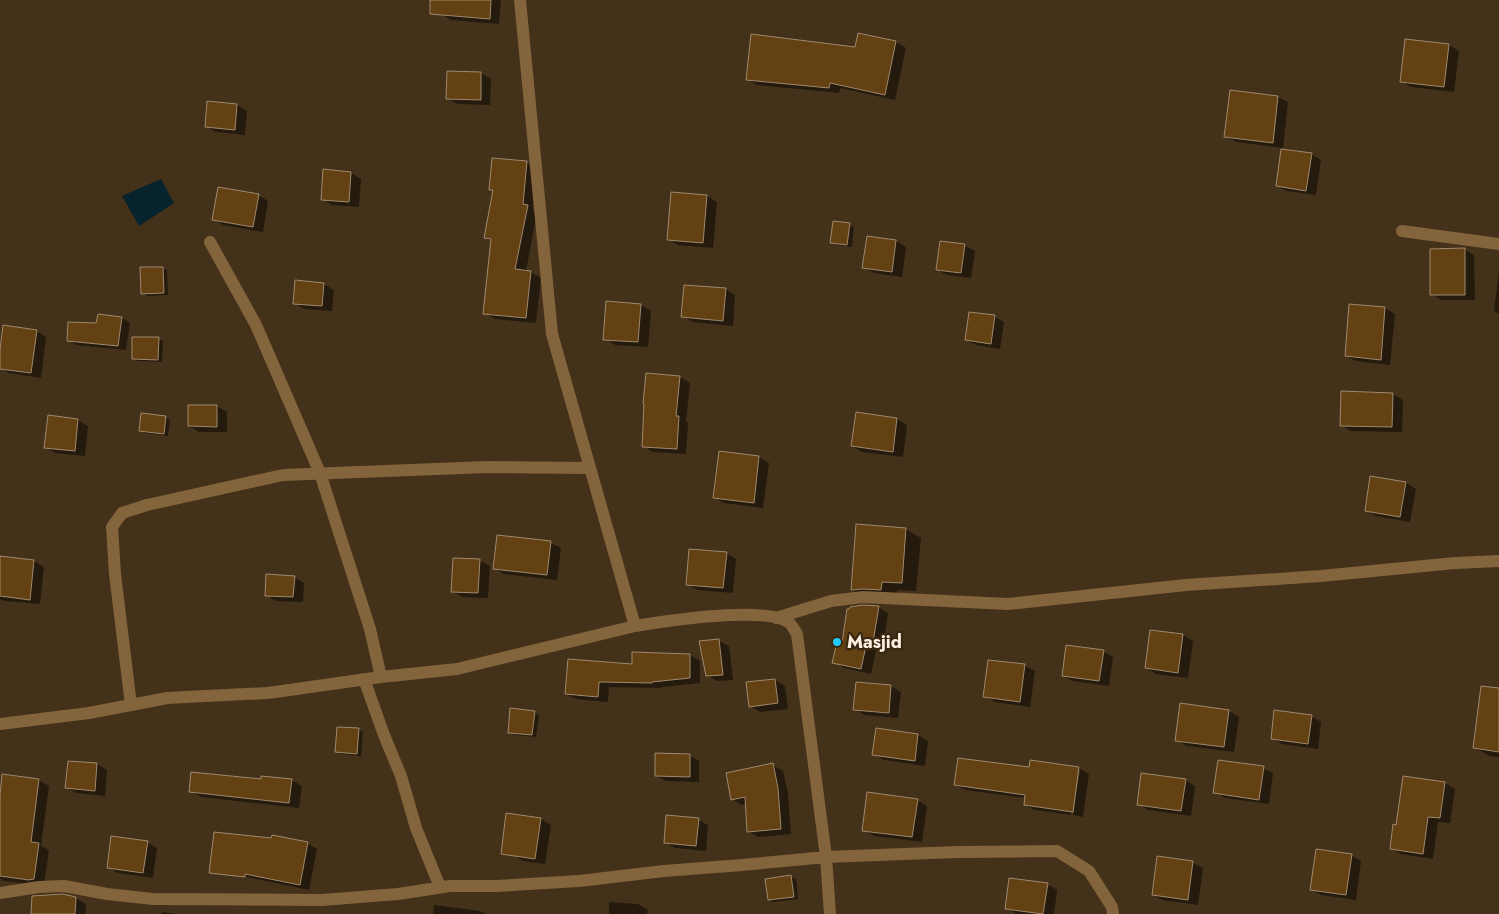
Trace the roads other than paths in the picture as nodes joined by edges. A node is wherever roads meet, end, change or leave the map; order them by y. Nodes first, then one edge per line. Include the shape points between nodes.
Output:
1 (520, 0) edge
2 (1402, 231) dead end
3 (210, 242) dead end
4 (1499, 244) edge
5 (590, 468) junction
6 (320, 473) junction
7 (1499, 561) edge
8 (776, 618) junction
9 (635, 626) junction
10 (381, 677) junction
11 (364, 679) junction
12 (131, 705) junction
13 (0, 724) edge
14 (826, 857) junction
15 (440, 887) junction
16 (0, 893) edge
17 (830, 914) edge
18 (1113, 914) edge

1 - 5 street via 552,334
2 - 4 street
3 - 6 street via 256,325
5 - 6 street via 487,467
5 - 9 street
6 - 10 street via 370,629
6 - 12 street via 283,475 122,513 112,527
7 - 8 street via 1186,585 1008,604 863,597 831,601
8 - 9 street via 753,614
8 - 14 street via 789,622 797,634
9 - 10 street via 457,669
10 - 11 street
11 - 12 street via 268,692 167,698
11 - 15 street
12 - 13 street
14 - 15 street via 580,881
14 - 17 street
14 - 18 street via 1057,851 1089,871 1112,907
15 - 16 street via 322,900 153,899 64,886 39,886

